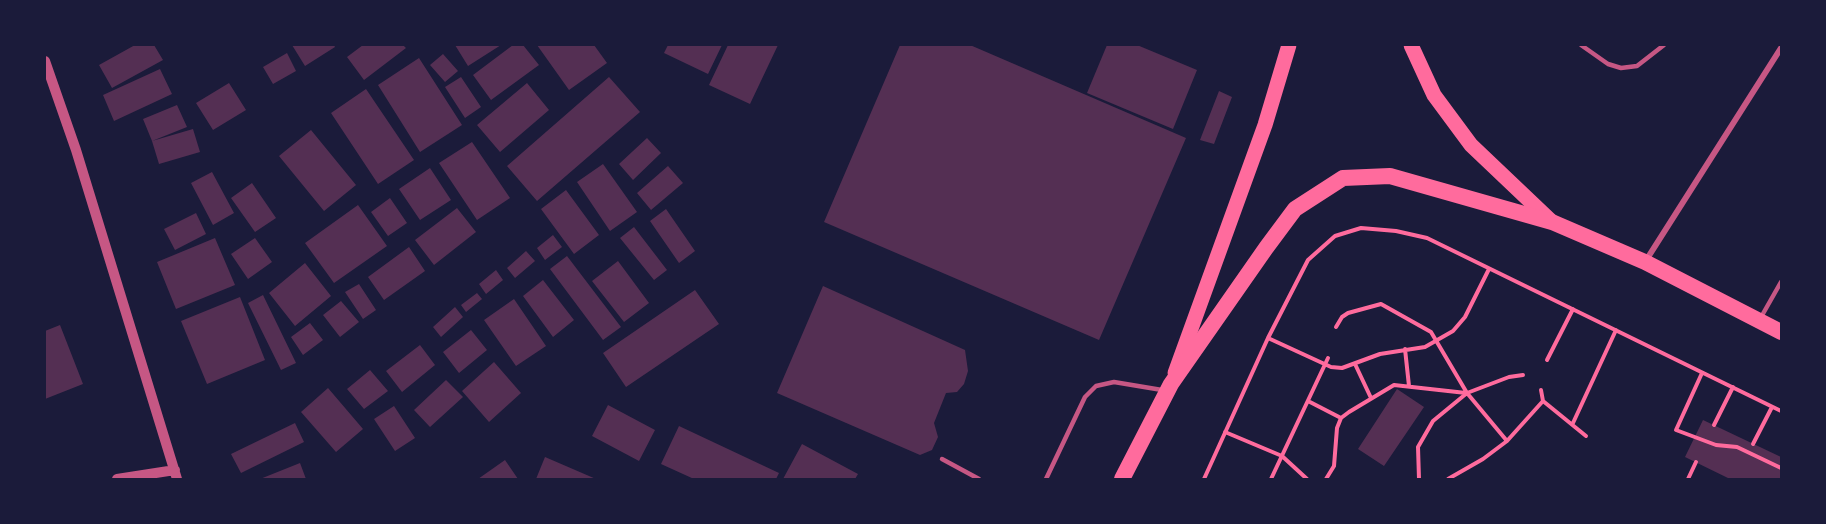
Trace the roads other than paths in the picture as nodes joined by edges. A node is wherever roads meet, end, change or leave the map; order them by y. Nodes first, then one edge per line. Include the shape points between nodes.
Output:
1 (1289, 45) edge
2 (1411, 45) edge
3 (1581, 45) edge
4 (1664, 45) edge
5 (1781, 48) edge
6 (45, 61) edge
7 (1552, 222) junction
8 (1645, 262) junction
9 (1781, 282) edge
10 (1759, 321) junction
11 (1781, 332) edge
12 (1169, 387) junction
13 (942, 459) dead end
14 (176, 474) edge
15 (117, 479) edge
16 (979, 479) edge
17 (1046, 479) edge
18 (1122, 479) edge

1 - 12 main road via 1265,125
2 - 7 main road via 1434,95 1471,145
3 - 4 lane via 1608,64 1621,68 1637,66
5 - 8 street
6 - 14 street
7 - 8 highway
7 - 12 highway via 1390,176 1343,178 1296,209
8 - 10 highway
9 - 10 lane
10 - 11 highway
12 - 17 lane via 1114,382 1096,386 1085,397
12 - 18 highway
13 - 16 lane
14 - 15 street

